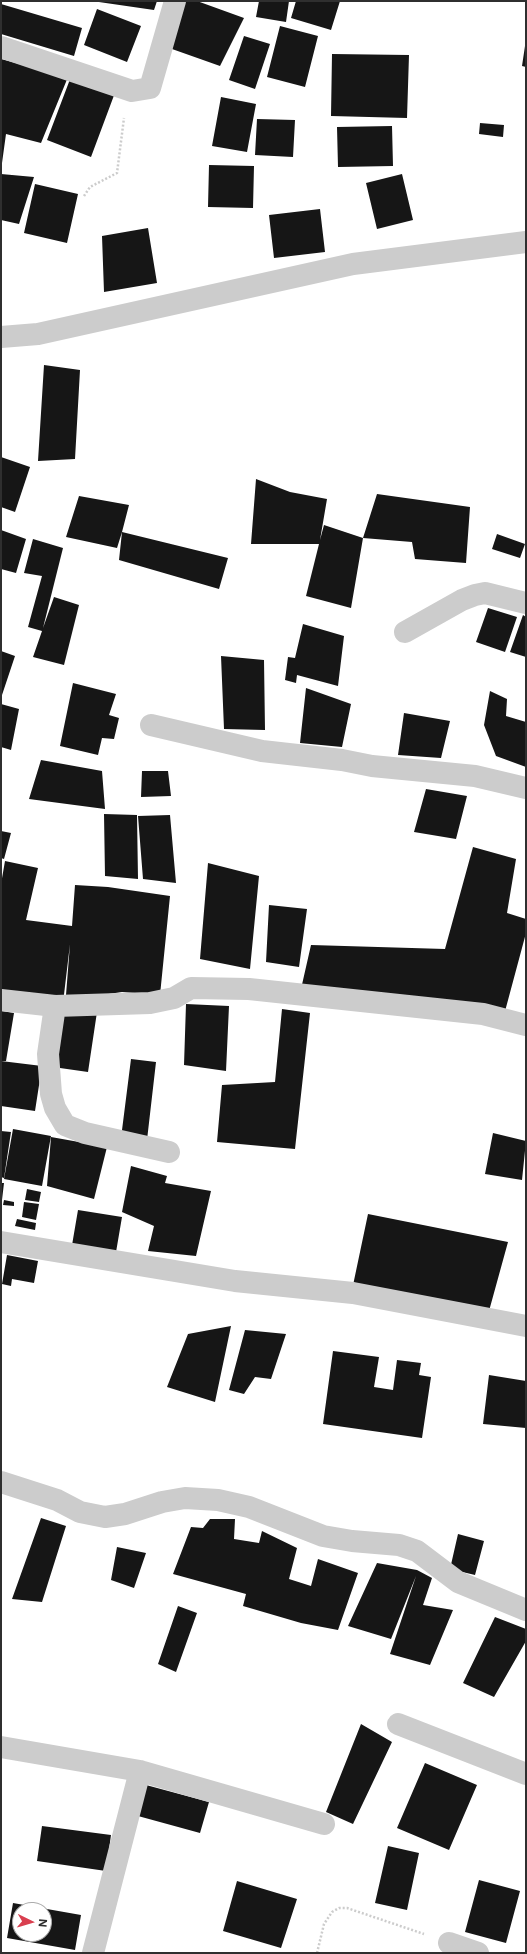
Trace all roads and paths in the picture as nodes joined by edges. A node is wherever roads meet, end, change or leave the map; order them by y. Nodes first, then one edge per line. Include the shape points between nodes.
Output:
1 (175, 1) edge
2 (1, 46) edge
3 (129, 89) junction
4 (84, 196) dead end
5 (526, 242) edge
6 (1, 338) edge
7 (526, 603) edge
8 (405, 632) dead end
9 (151, 725) dead end
10 (526, 788) edge
11 (1, 1000) edge
12 (55, 1006) junction
13 (526, 1025) edge
14 (169, 1152) dead end
15 (1, 1242) edge
16 (526, 1326) edge
17 (1, 1482) edge
18 (526, 1610) edge
19 (398, 1724) dead end
20 (1, 1747) edge
21 (140, 1771) junction
22 (526, 1774) edge
23 (324, 1824) dead end
24 (449, 1942) joint
25 (93, 1953) edge
26 (317, 1953) edge
27 (478, 1953) edge

1 - 3 street via 150,88 132,91
2 - 3 street
3 - 4 path via 117,173 90,187
5 - 6 street via 353,264 38,334
7 - 8 street via 485,593 474,595
9 - 10 street via 262,751 372,766 475,776
11 - 12 street
12 - 13 street via 150,1003 174,998 191,988 226,987 483,1014
12 - 14 street via 48,1054 51,1094 55,1108 65,1125 86,1133
15 - 16 street via 235,1281 353,1293
17 - 18 street via 57,1500 80,1512 105,1517 185,1498 218,1500 249,1507 323,1536 399,1545 417,1551 458,1582
19 - 22 street
20 - 21 street
21 - 23 street
21 - 25 street
24 - 26 path via 347,1908 339,1908 332,1912 324,1924
24 - 27 street

